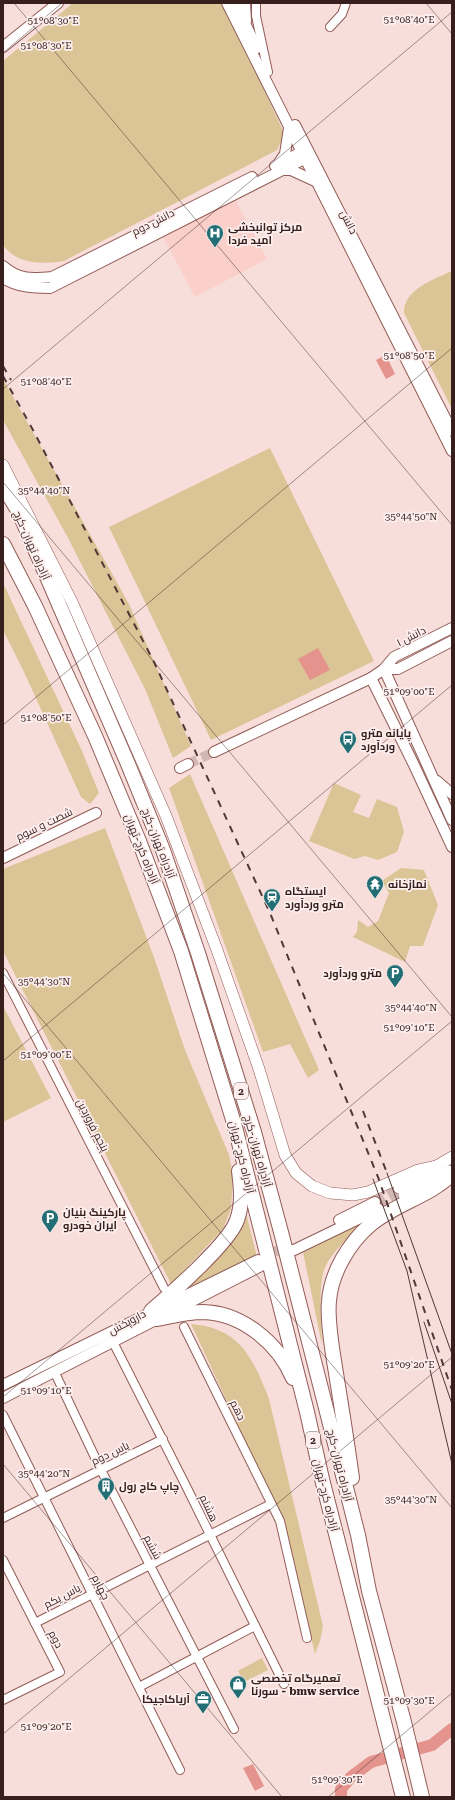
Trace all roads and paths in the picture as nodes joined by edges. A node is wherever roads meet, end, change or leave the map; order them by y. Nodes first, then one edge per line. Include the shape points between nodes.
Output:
1 (58, 3) edge
2 (227, 3) edge
3 (235, 3) edge
4 (245, 3) edge
5 (256, 3) edge
6 (346, 3) edge
7 (247, 27) junction
8 (330, 27) dead end
9 (3, 47) edge
10 (268, 72) junction
11 (289, 128) junction
12 (305, 154) junction
13 (279, 168) junction
14 (315, 181) junction
15 (3, 266) edge
16 (3, 278) edge
17 (452, 431) edge
18 (452, 451) edge
19 (3, 465) edge
20 (3, 486) edge
21 (3, 544) edge
22 (452, 628) edge
23 (452, 641) edge
24 (384, 670) junction
25 (371, 678) junction
26 (214, 752) tunnel mouth
27 (432, 777) junction
28 (452, 794) edge
29 (96, 813) dead end
30 (452, 820) edge
31 (450, 837) edge
32 (3, 858) edge
33 (3, 972) edge
34 (234, 1123) junction
35 (452, 1157) edge
36 (436, 1166) junction
37 (452, 1170) edge
38 (452, 1174) edge
39 (377, 1205) tunnel mouth
40 (293, 1247) tunnel mouth
41 (260, 1263) tunnel mouth
42 (164, 1288) dead end
43 (154, 1315) junction
44 (184, 1327) dead end
45 (113, 1342) junction
46 (55, 1373) junction
47 (3, 1385) edge
48 (3, 1398) edge
49 (307, 1412) junction
50 (3, 1414) edge
51 (163, 1439) junction
52 (101, 1470) junction
53 (44, 1498) junction
54 (271, 1504) junction
55 (3, 1518) edge
56 (209, 1534) junction
57 (358, 1535) junction
58 (3, 1560) edge
59 (149, 1564) junction
60 (92, 1593) junction
61 (35, 1623) junction
62 (255, 1626) junction
63 (307, 1638) dead end
64 (197, 1657) junction
65 (284, 1684) dead end
66 (139, 1687) junction
67 (3, 1700) edge
68 (234, 1729) dead end
69 (180, 1770) dead end
70 (401, 1797) edge
71 (422, 1797) edge

1 - 9 street
2 - 11 street, دانش
3 - 7 street, دانش
4 - 7 street
5 - 10 street via 256,16
6 - 8 street via 342,14
7 - 10 street, دانش
10 - 12 street, دانش
11 - 12 street, دانش
11 - 13 street via 285,154
12 - 13 street, دانش دوم
12 - 14 street, دانش
12 - 17 street, دانش via 386,299
13 - 14 street via 291,170
13 - 15 street, دانش دوم via 52,277 32,279 10,272
13 - 16 street, دانش دوم via 50,288 12,284
14 - 18 street, دانش
19 - 36 main road via 72,602 166,816 259,1069 285,1155 296,1173 312,1186 330,1193 353,1195 368,1192 418,1170
20 - 57 highway, آزادراه تهران-کرج / 2 via 19,512 128,764 198,952 254,1132
21 - 34 highway, آزادراه کرج-تهران / 2 via 35,606 95,736 139,841 181,951
22 - 24 street, دانش ۱ via 394,658
23 - 24 street, دانش ۱ via 398,669
24 - 25 street, دانش ۱
24 - 27 street
25 - 26 street, دانش ۱
25 - 31 street
27 - 28 street
27 - 30 street
29 - 32 street, شصت و سوم
33 - 42 street, پنجم فروردین
34 - 43 highway via 241,1185 237,1221 224,1241
34 - 49 highway, آزادراه کرج-تهران / 2
35 - 36 main road
36 - 37 main road via 401,1192
38 - 57 highway via 380,1216 368,1226 353,1242 335,1275 329,1301 331,1342 351,1468
39 - 40 street
41 - 43 street, داروپخش
43 - 45 street, داروپخش
43 - 47 street, داروپخش
43 - 49 highway via 204,1312 220,1315 250,1327 268,1340 281,1356
44 - 54 street, دهم
45 - 46 street, داروپخش
45 - 51 street, هشتم
46 - 48 street, داروپخش
46 - 52 street, ششم
49 - 70 highway, آزادراه کرج-تهران / 2
50 - 53 street, چهارم
51 - 52 street, یاس دوم
51 - 56 street, هشتم
52 - 53 street, یاس دوم
52 - 59 street, ششم
53 - 55 street, یاس دوم
53 - 60 street, چهارم
54 - 56 street, یاس یکم
54 - 63 street, دهم via 280,1521
56 - 59 street, یاس یکم
56 - 62 street, هشتم
57 - 71 highway, آزادراه تهران-کرج / 2 via 369,1591
58 - 61 street, دوم
59 - 60 street, یاس یکم
59 - 64 street, ششم
60 - 61 street, یاس یکم
60 - 66 street, چهارم
61 - 67 street, دوم via 60,1672
62 - 64 street
62 - 65 street, هشتم
64 - 66 street
64 - 68 street, ششم
66 - 69 street, چهارم

